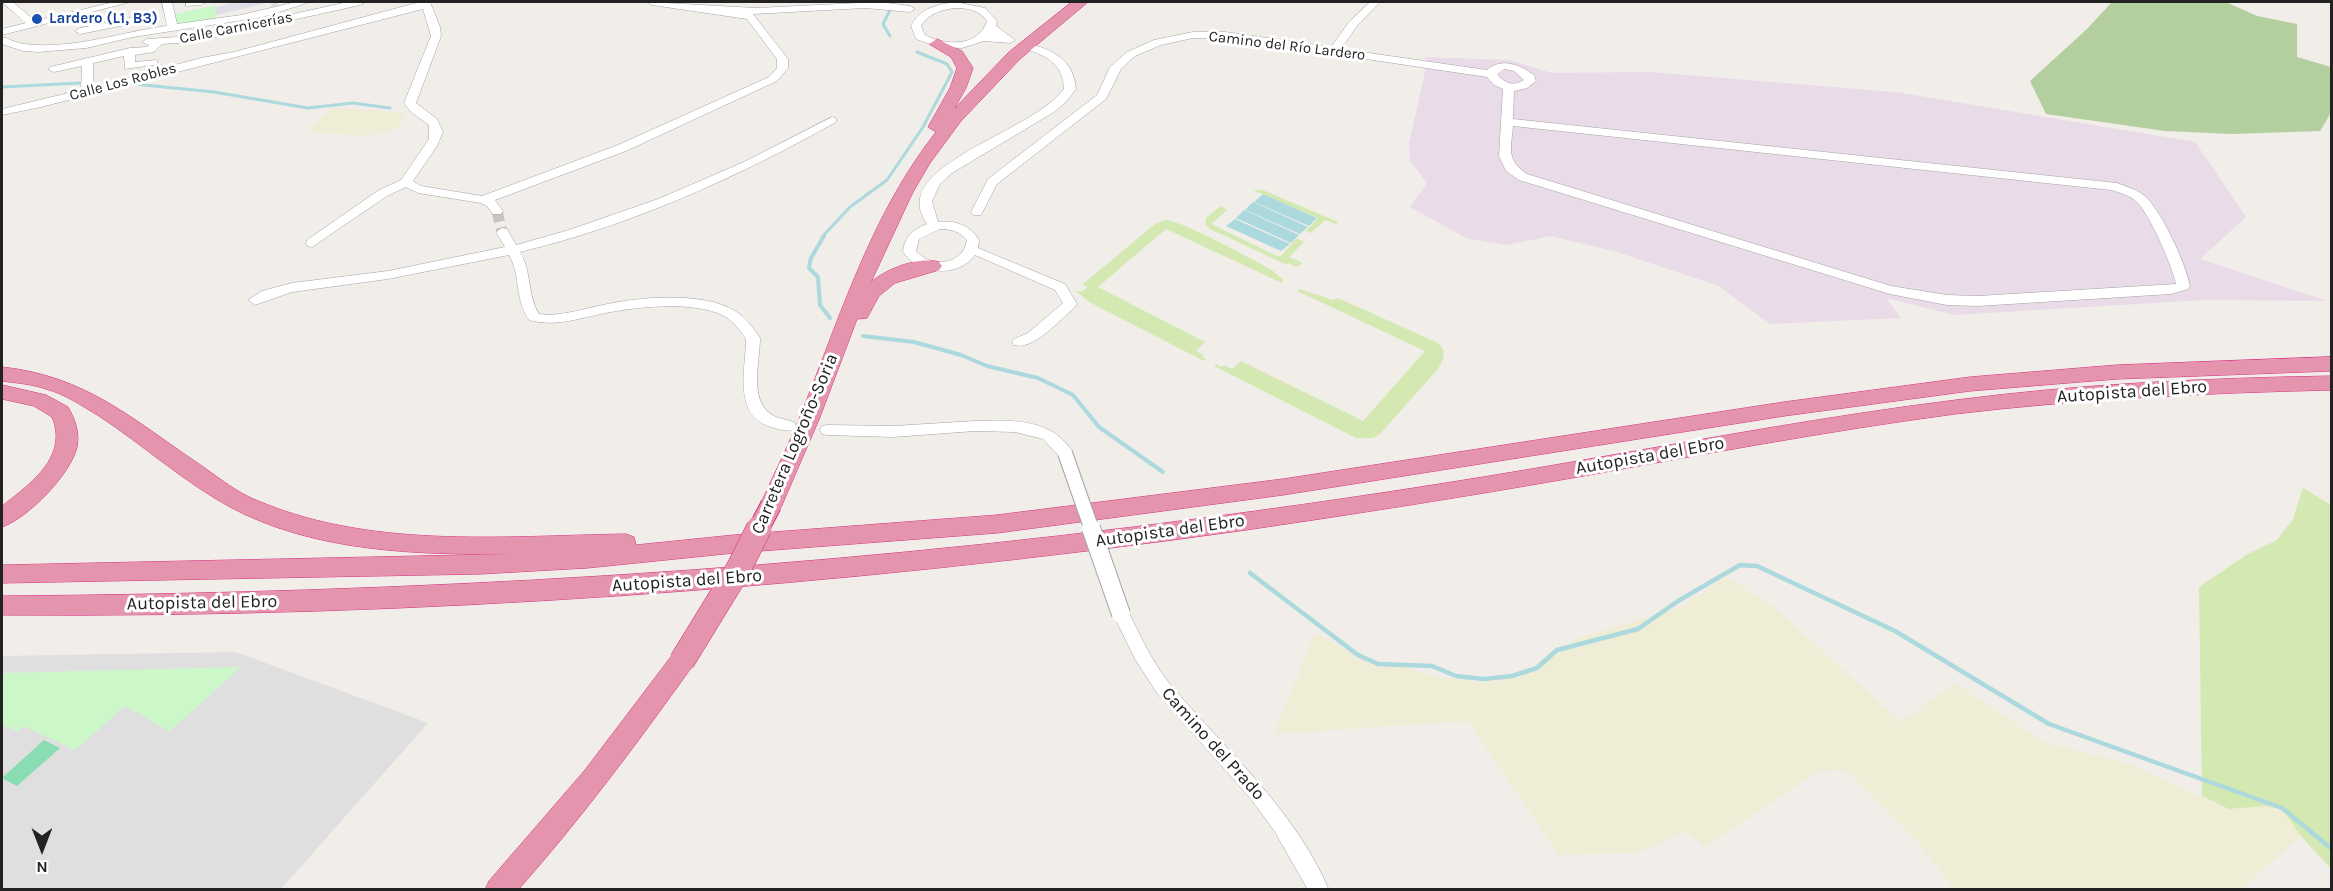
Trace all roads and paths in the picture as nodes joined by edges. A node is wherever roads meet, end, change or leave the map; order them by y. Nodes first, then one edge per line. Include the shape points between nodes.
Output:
1 (7, 2) edge
2 (124, 2) edge
3 (167, 2) edge
4 (201, 2) edge
5 (305, 2) edge
6 (360, 2) edge
7 (652, 2) edge
8 (1081, 2) edge
9 (1375, 2) edge
10 (425, 3) edge
11 (190, 4) dead end
12 (336, 4) edge
13 (74, 9) junction
14 (910, 9) junction
15 (934, 9) junction
16 (716, 10) junction
17 (921, 17) junction
18 (131, 21) junction
19 (33, 24) junction
20 (172, 26) junction
21 (992, 28) junction
22 (80, 31) junction
23 (2, 32) edge
24 (131, 34) junction
25 (205, 36) junction
26 (982, 38) junction
27 (78, 44) junction
28 (937, 44) junction
29 (4, 45) edge
30 (121, 47) junction
31 (1034, 48) dead end
32 (1334, 51) junction
33 (88, 61) junction
34 (201, 61) junction
35 (153, 62) dead end
36 (54, 69) dead end
37 (1491, 74) junction
38 (1509, 87) junction
39 (87, 91) junction
40 (2, 112) edge
41 (832, 120) dead end
42 (1507, 122) junction
43 (406, 182) junction
44 (483, 200) junction
45 (497, 211) tunnel mouth
46 (977, 212) junction
47 (934, 226) junction
48 (952, 226) junction
49 (502, 232) tunnel mouth
50 (969, 233) junction
51 (312, 243) dead end
52 (513, 250) junction
53 (874, 250) junction
54 (972, 250) junction
55 (933, 266) junction
56 (255, 300) dead end
57 (1019, 342) dead end
58 (2331, 364) edge
59 (2, 374) edge
60 (2331, 383) edge
61 (2, 392) edge
62 (814, 407) junction
63 (789, 426) dead end
64 (828, 430) dead end
65 (2, 518) edge
66 (734, 544) junction
67 (2, 574) edge
68 (396, 598) junction
69 (2, 606) edge
70 (2, 616) edge
71 (499, 890) edge
72 (1318, 890) edge

1 - 19 street
2 - 13 street
2 - 18 street
3 - 20 street
4 - 11 street
5 - 20 street via 212,23
6 - 12 street, Calle Carnicerías
7 - 16 street
8 - 53 highway, Carretera Logroño-Soria via 1019,51 966,106 922,163
9 - 32 street
10 - 34 street, Calle Los Robles via 244,53
10 - 43 street via 436,36 410,103 433,122 436,133 433,144
12 - 25 street, Calle Carnicerías
13 - 19 street
13 - 22 street
14 - 15 street
14 - 16 street via 868,2 789,10
14 - 17 street
15 - 17 street
15 - 21 street via 955,5 975,8 991,18
16 - 44 street via 751,17 783,59 782,68 773,79 622,148
17 - 28 street via 917,33
18 - 22 street
18 - 24 street
19 - 23 street
20 - 24 street
21 - 26 street
21 - 26 street via 1014,41
22 - 27 street
24 - 30 street
25 - 30 street, Calle Carnicerías via 158,41 150,50
25 - 34 street
26 - 28 street via 964,44
27 - 29 street via 29,48
27 - 30 street
28 - 53 highway via 957,54 963,61 964,74 940,121 892,197 881,220
30 - 33 street
30 - 35 street via 129,67
31 - 47 street via 1057,59 1067,69 1070,89 1050,110 942,174 925,199 926,212
32 - 37 street, Camino del Río Lardero
32 - 46 street, Camino del Río Lardero via 1225,35 1158,42 1131,54 1116,67 1102,98 992,182
33 - 36 street
33 - 39 street
34 - 39 street, Calle Los Robles
37 - 38 street via 1494,81
37 - 38 street via 1510,66 1530,77 1522,86
38 - 42 street
39 - 40 street, Calle Los Robles
41 - 52 street via 748,166 651,207
42 - 42 street via 1507,164 1523,177 1890,290 1978,301 2171,290 2183,286 2144,202 2113,186
43 - 44 street via 418,189
43 - 51 street via 383,193
44 - 45 street via 492,203
46 - 48 street
46 - 50 street, Camino del Río Lardero
47 - 48 street
47 - 55 street via 918,233 909,248 913,259
48 - 50 street
49 - 52 street
50 - 54 street via 974,243
52 - 56 street via 395,274 291,288
52 - 63 street via 520,262 527,306 534,318 562,318 643,303 704,306 730,313 753,338 750,381 757,412 765,419
53 - 62 highway, Carretera Logroño-Soria
54 - 55 street via 957,263
54 - 57 street via 1060,287 1070,304 1033,336
55 - 62 highway via 900,273 873,289 836,375
58 - 66 highway, Autopista del Ebro via 2117,372 1970,384 1185,501 997,524
59 - 66 highway via 62,387 111,415 240,502 308,528 385,542 461,545
60 - 68 highway, Autopista del Ebro via 2156,389 1960,407 1796,430 1331,509 987,555 721,579
61 - 65 highway via 39,400 61,412 68,435 63,455 51,476
62 - 71 highway, Carretera Logroño-Soria, bridge via 739,568 682,661 620,747
64 - 72 street, Camino del Prado, bridge via 1021,428 1052,437 1065,453 1121,614 1141,654 1163,688 1258,793 1282,826
66 - 67 highway, Autopista del Ebro via 480,565
68 - 69 highway, Autopista del Ebro
68 - 70 highway via 254,612

